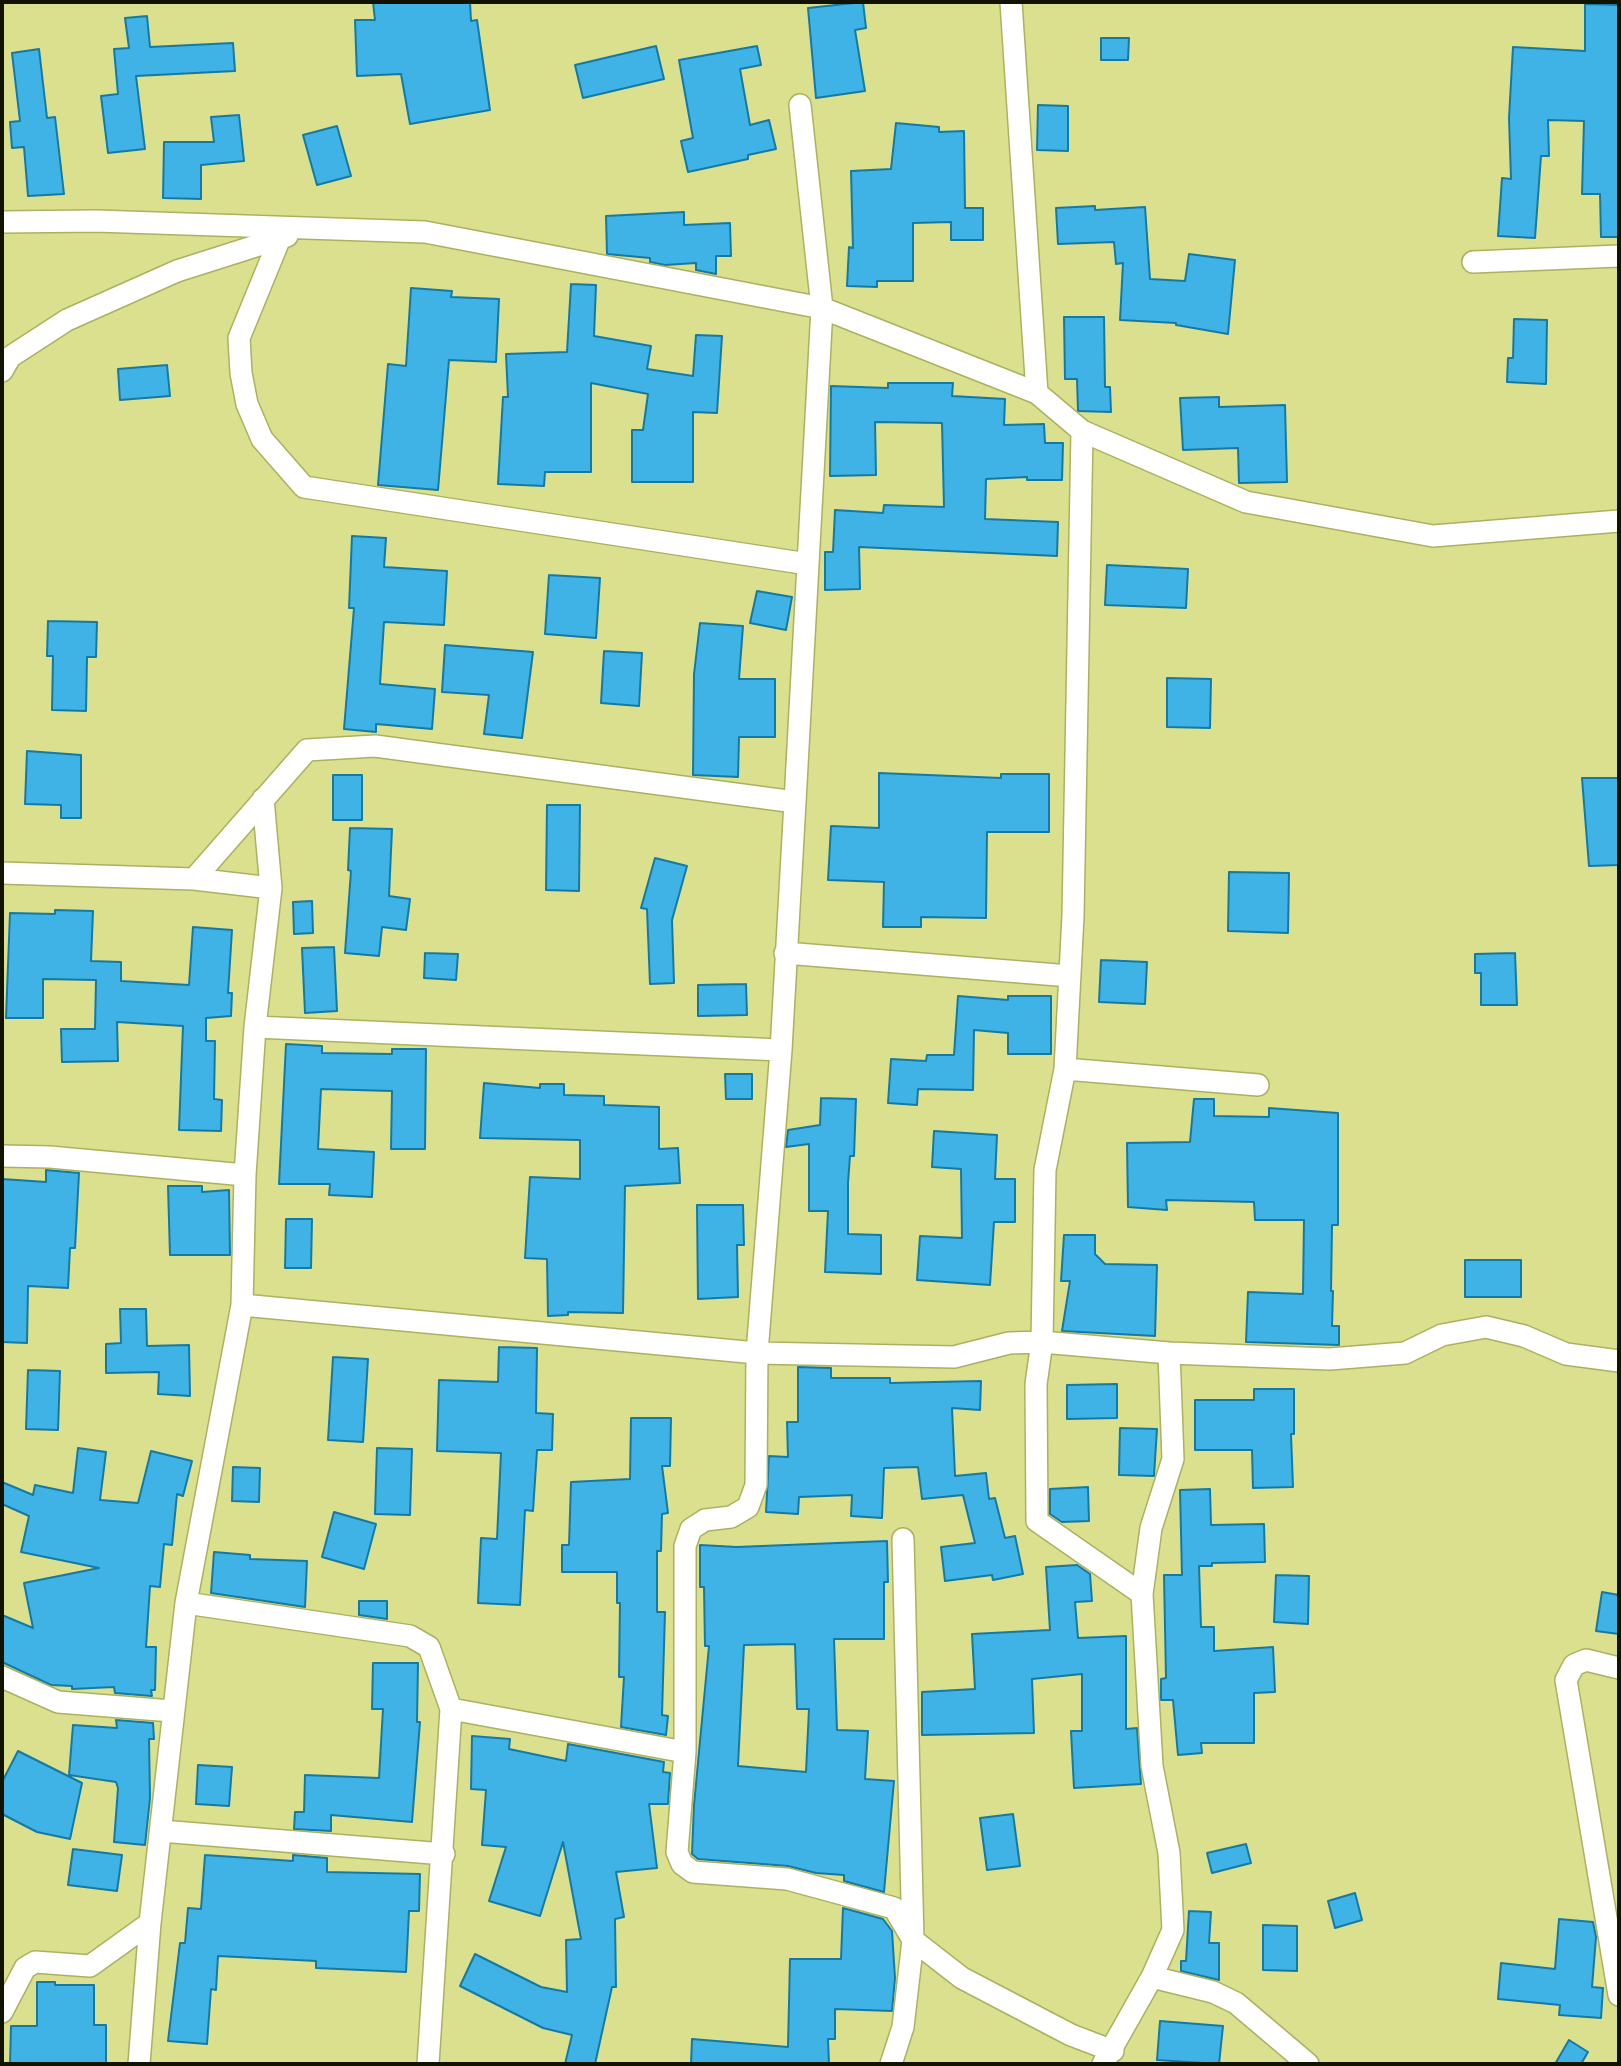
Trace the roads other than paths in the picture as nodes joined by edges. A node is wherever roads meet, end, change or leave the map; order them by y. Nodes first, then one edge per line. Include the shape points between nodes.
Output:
1 (1012, 2) edge
2 (800, 105) dead end
3 (2, 222) edge
4 (310, 229) junction
5 (280, 238) junction
6 (1619, 256) edge
7 (1473, 262) dead end
8 (822, 308) junction
9 (2, 371) edge
10 (1037, 393) junction
11 (1082, 431) junction
12 (1619, 522) edge
13 (808, 564) junction
14 (263, 799) junction
15 (796, 802) junction
16 (2, 873) edge
17 (194, 879) junction
18 (271, 888) junction
19 (785, 953) junction
20 (1070, 976) junction
21 (255, 1027) junction
22 (781, 1050) junction
23 (1065, 1069) junction
24 (1258, 1085) dead end
25 (2, 1156) edge
26 (245, 1175) junction
27 (242, 1305) junction
28 (1042, 1342) junction
29 (757, 1353) junction
30 (1169, 1353) junction
31 (1619, 1361) edge
32 (903, 1539) dead end
33 (1142, 1594) junction
34 (186, 1603) junction
35 (1619, 1668) edge
36 (2, 1677) edge
37 (451, 1709) junction
38 (172, 1711) junction
39 (685, 1752) junction
40 (161, 1831) junction
41 (444, 1854) junction
42 (150, 1923) junction
43 (913, 1940) junction
44 (1152, 1977) junction
45 (1619, 1995) edge
46 (2, 2012) edge
47 (1107, 2058) edge
48 (139, 2064) edge
49 (428, 2064) edge
50 (891, 2064) edge
51 (1308, 2064) edge

1 - 10 street
2 - 8 street
3 - 4 street
4 - 5 street
4 - 8 street via 425,232
5 - 9 street via 177,271 67,320 10,357
5 - 13 street via 239,338 241,373 247,404 262,439 304,487
6 - 7 street
8 - 10 street
8 - 13 street
10 - 11 street
11 - 12 street via 1246,502 1433,536
11 - 20 street
13 - 15 street
14 - 15 street via 307,750 375,746
14 - 17 street
14 - 18 street
15 - 19 street
16 - 17 street
17 - 18 street
18 - 21 street
19 - 20 street
19 - 22 street
20 - 23 street
21 - 22 street
21 - 26 street
22 - 29 street
23 - 24 street
23 - 28 street via 1045,1170
25 - 26 street
26 - 27 street
27 - 29 street
27 - 34 street
28 - 29 street via 1009,1343 954,1357
28 - 30 street
28 - 33 street via 1036,1384 1037,1521
29 - 39 street via 755,1485 748,1507 731,1517 705,1520 691,1529 685,1546
30 - 31 street via 1330,1359 1405,1353 1442,1335 1486,1327 1524,1336 1566,1354
30 - 33 street via 1173,1459 1151,1528
32 - 43 street
33 - 44 street via 1153,1766 1168,1853 1173,1930
34 - 37 street via 410,1636 429,1647
34 - 38 street
35 - 45 street via 1586,1660 1574,1665 1566,1680
36 - 38 street via 58,1702
37 - 39 street
37 - 41 street
38 - 40 street
39 - 43 street via 677,1852 682,1864 693,1872 786,1879 894,1908
40 - 41 street
40 - 42 street
41 - 49 street
42 - 46 street via 90,1966 35,1962 25,1968
42 - 48 street
43 - 47 street via 962,1978
43 - 50 street via 903,2027
44 - 47 street
44 - 51 street via 1213,1992 1236,2003

